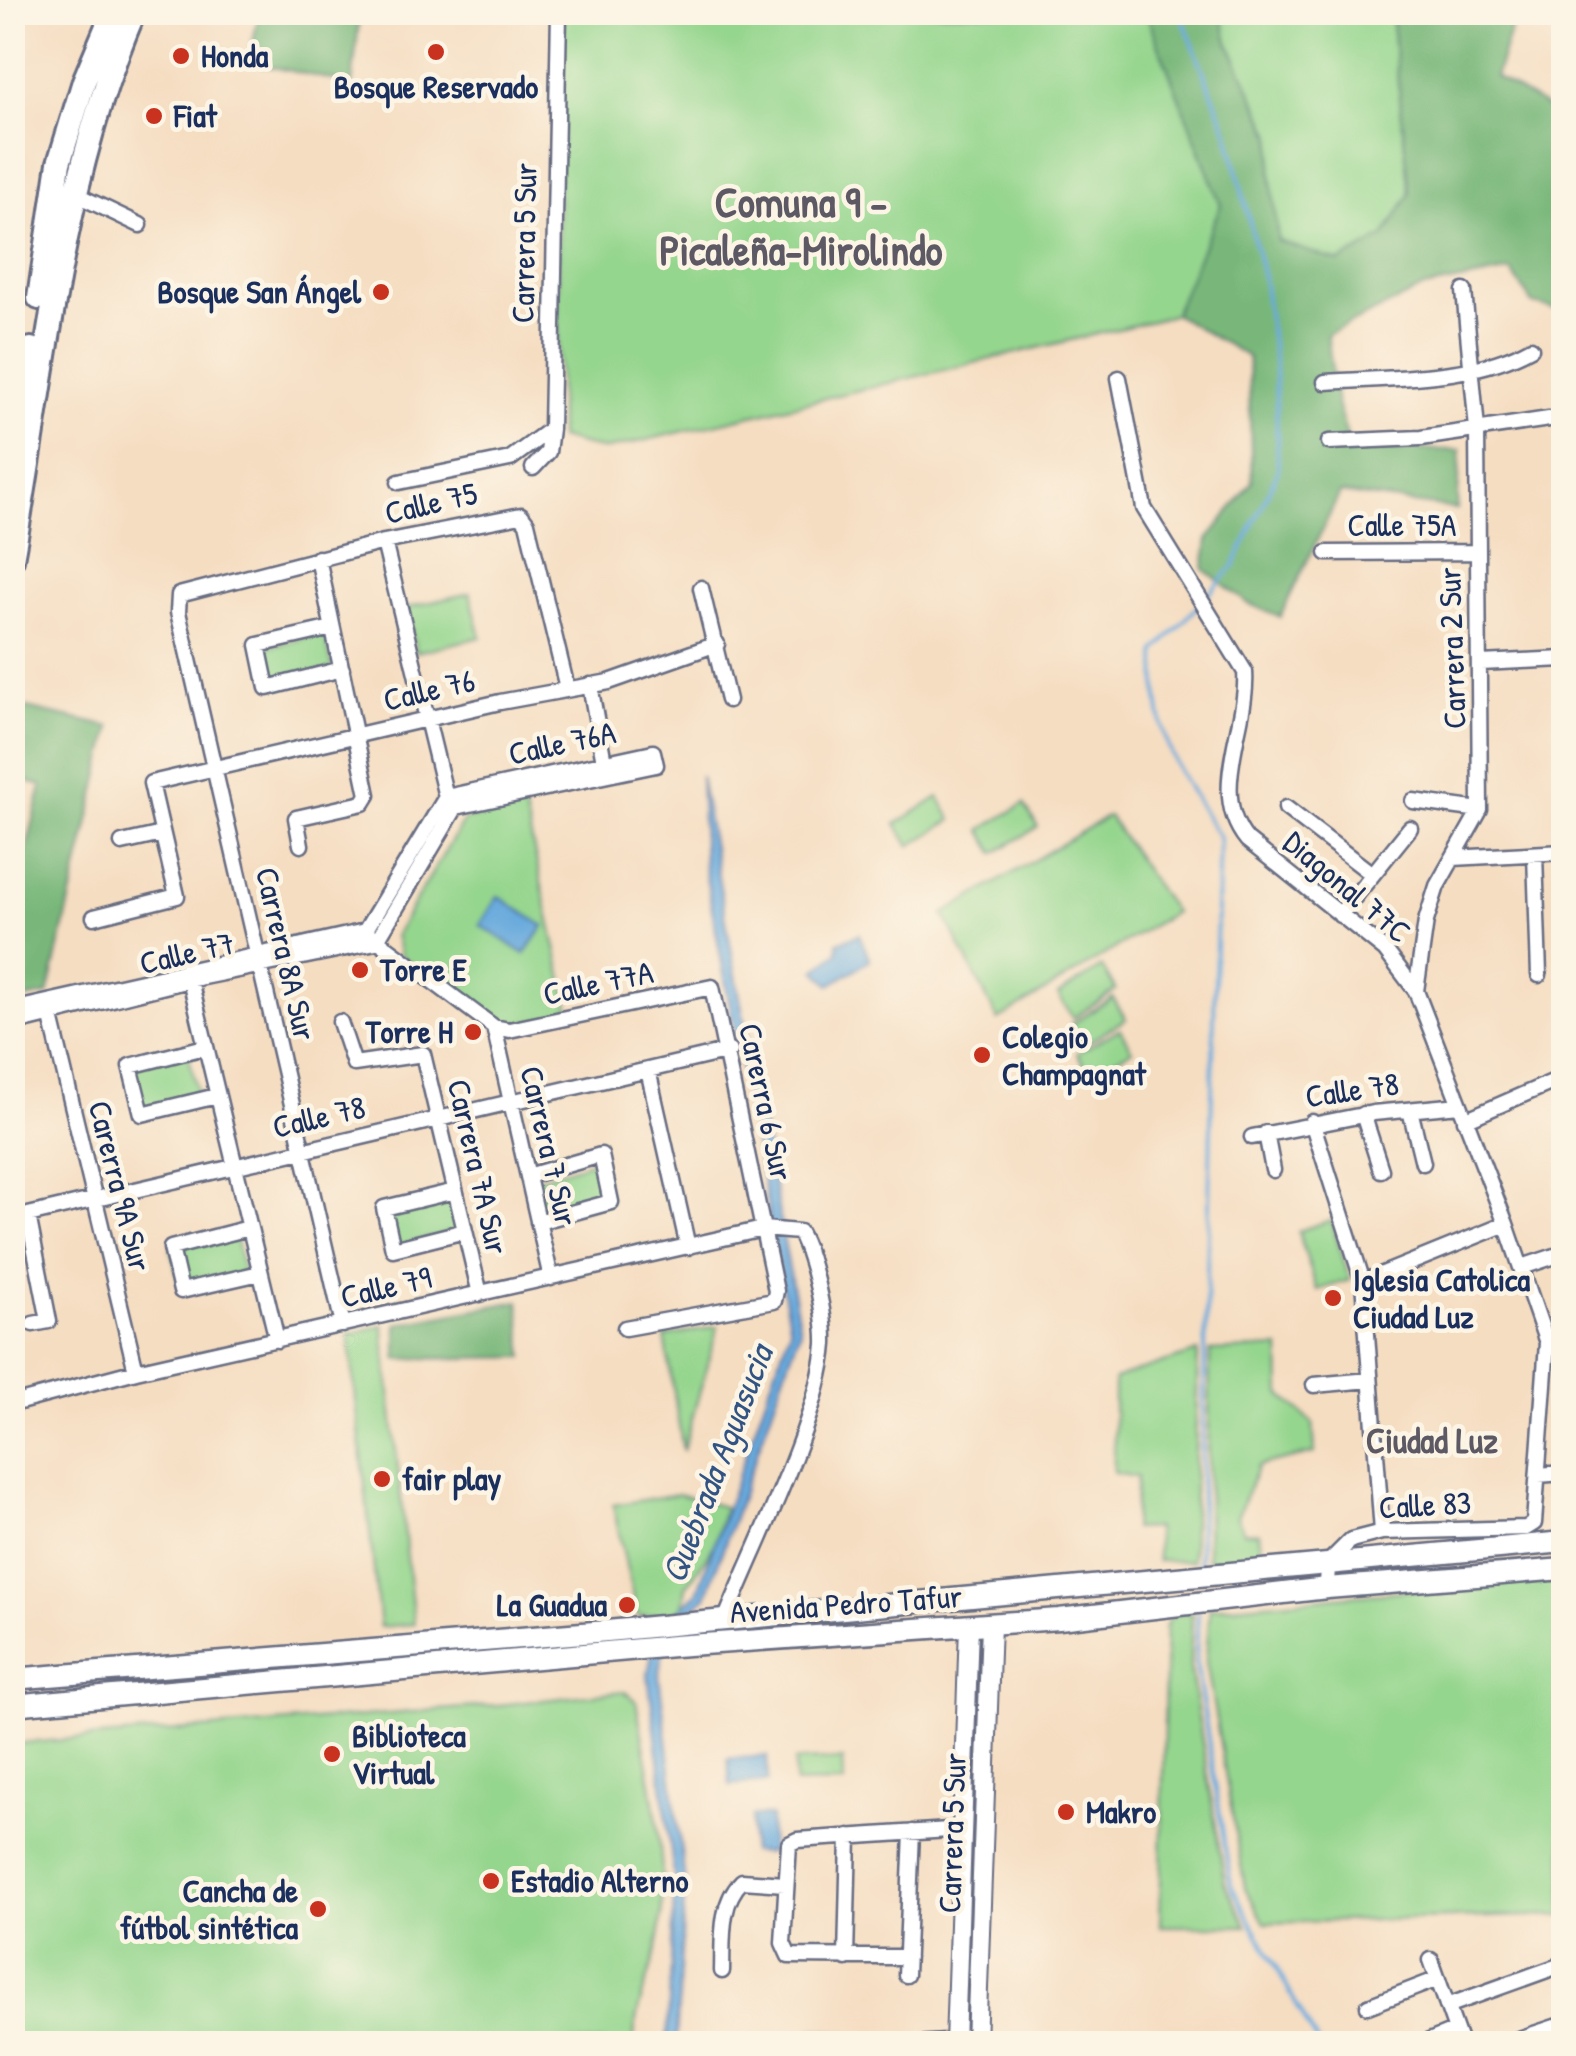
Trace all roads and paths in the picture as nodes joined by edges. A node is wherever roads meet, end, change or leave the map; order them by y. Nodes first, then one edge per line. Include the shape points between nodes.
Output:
1 (112, 12) edge
2 (134, 12) edge
3 (559, 12) edge
4 (72, 193) junction
5 (140, 224) dead end
6 (1464, 291) dead end
7 (1531, 348) dead end
8 (1473, 367) junction
9 (1120, 378) dead end
10 (1325, 382) dead end
11 (1549, 418) dead end
12 (1476, 428) junction
13 (550, 429) junction
14 (1328, 442) dead end
15 (12, 459) edge
16 (534, 468) dead end
17 (399, 482) dead end
18 (384, 542) junction
19 (1477, 552) junction
20 (1327, 553) dead end
21 (318, 558) junction
22 (12, 559) edge
23 (701, 588) dead end
24 (180, 595) joint
25 (332, 628) junction
26 (717, 644) junction
27 (1564, 659) edge
28 (1481, 664) junction
29 (342, 668) junction
30 (590, 685) junction
31 (567, 688) junction
32 (728, 700) dead end
33 (426, 720) junction
34 (356, 735) junction
35 (604, 762) junction
36 (214, 768) junction
37 (578, 774) junction
38 (451, 802) junction
39 (1412, 802) dead end
40 (1286, 808) dead end
41 (1480, 810) junction
42 (1410, 828) dead end
43 (162, 834) junction
44 (122, 844) dead end
45 (301, 845) dead end
46 (1564, 852) edge
47 (1534, 854) junction
48 (1454, 858) junction
49 (1372, 874) junction
50 (1340, 915) junction
51 (94, 917) dead end
52 (370, 936) junction
53 (258, 958) junction
54 (188, 974) junction
55 (1539, 974) dead end
56 (712, 987) joint
57 (1416, 991) junction
58 (12, 1010) edge
59 (41, 1012) junction
60 (340, 1022) dead end
61 (12, 1024) edge
62 (494, 1027) junction
63 (205, 1047) junction
64 (729, 1051) junction
65 (648, 1070) junction
66 (1564, 1078) edge
67 (217, 1096) junction
68 (510, 1102) junction
69 (1410, 1110) junction
70 (1463, 1112) junction
71 (1364, 1114) junction
72 (438, 1118) junction
73 (1312, 1122) junction
74 (302, 1150) junction
75 (1423, 1163) dead end
76 (234, 1165) junction
77 (1273, 1170) dead end
78 (1381, 1170) dead end
79 (528, 1176) junction
80 (455, 1191) junction
81 (95, 1198) junction
82 (538, 1222) junction
83 (1506, 1224) junction
84 (249, 1228) junction
85 (775, 1229) junction
86 (465, 1231) junction
87 (688, 1247) junction
88 (1564, 1253) edge
89 (1522, 1267) junction
90 (260, 1273) junction
91 (551, 1278) junction
92 (1363, 1282) junction
93 (480, 1294) junction
94 (32, 1324) dead end
95 (343, 1325) junction
96 (625, 1328) dead end
97 (1564, 1338) edge
98 (277, 1340) junction
99 (1547, 1343) junction
100 (136, 1371) junction
101 (1370, 1380) junction
102 (1314, 1385) dead end
103 (12, 1404) edge
104 (1564, 1416) edge
105 (1544, 1418) junction
106 (1564, 1473) edge
107 (1538, 1475) junction
108 (1382, 1532) junction
109 (1564, 1542) edge
110 (1328, 1563) junction
111 (1564, 1569) edge
112 (1327, 1588) junction
113 (726, 1618) junction
114 (992, 1624) junction
115 (969, 1625) junction
116 (12, 1680) edge
117 (12, 1706) edge
118 (964, 1829) junction
119 (912, 1832) junction
120 (849, 1836) junction
121 (786, 1884) junction
122 (907, 1957) junction
123 (846, 1958) junction
124 (1431, 1960) dead end
125 (1564, 1964) edge
126 (722, 1971) dead end
127 (906, 1975) dead end
128 (1438, 1979) junction
129 (1368, 2006) dead end
130 (1448, 2006) junction
131 (1564, 2024) edge
132 (1458, 2037) edge
133 (955, 2042) edge
134 (976, 2042) edge
135 (915, 2044) edge
136 (1422, 2044) edge
137 (1504, 2044) edge

1 - 15 main road via 59,163
2 - 4 main road via 102,87
3 - 13 street, Carrera 5 Sur
4 - 5 street
4 - 22 main road
6 - 8 street, Carrera 2 Sur
7 - 8 street
8 - 10 street
8 - 12 street, Carrera 2 Sur
9 - 50 street, Diagonal 77C via 1144,508 1245,672 1232,745 1232,817
11 - 12 street
12 - 14 street
12 - 19 street, Carrera 2 Sur
13 - 16 street, Carrera 5 Sur via 548,452
13 - 17 street via 510,459
18 - 21 street, Calle 75
18 - 31 street, Calle 75 via 521,515
18 - 33 street
19 - 20 street, Calle 75A
19 - 28 street, Carrera 2 Sur
21 - 24 street, Calle 75
21 - 25 street
23 - 26 street
24 - 36 street, Carrera 8A Sur via 178,612
25 - 29 street
25 - 29 street via 258,645 267,688
26 - 30 street, Calle 76
26 - 32 street
27 - 28 street
28 - 41 street, Carrera 2 Sur
29 - 34 street
30 - 31 street, Calle 76
30 - 35 street
31 - 33 street, Calle 76
33 - 34 street, Calle 76
33 - 38 street
34 - 36 street, Calle 76
34 - 45 street via 368,795 363,803 296,818
35 - 37 street, Calle 76A
35 - 37 street, Calle 76A via 653,752 656,766
36 - 43 street, Calle 76 via 151,782
36 - 53 street, Carrera 8A Sur
37 - 38 street, Calle 76A
38 - 52 street
39 - 41 street
40 - 49 street
41 - 48 street, Carrera 2 Sur
42 - 49 street
43 - 44 street
43 - 51 street via 177,896
46 - 47 street
47 - 48 street
47 - 55 street
48 - 57 street, Carrera 2 Sur via 1426,921
49 - 50 street
50 - 57 street, Diagonal 77C via 1385,950
52 - 53 street, Calle 77
52 - 62 street
53 - 54 street, Calle 77
53 - 74 street, Carrera 8A Sur
54 - 59 street, Calle 77
54 - 63 street
56 - 62 street, Calle 77A via 509,1030
56 - 64 street, Carerra 6 Sur
57 - 70 street
58 - 59 street, Calle 77
59 - 61 street, Calle 77
59 - 81 street, Carerra 9A Sur
60 - 72 street, Carrera 7A Sur via 354,1064 423,1054
62 - 68 street, Carrera 7 Sur
63 - 67 street
63 - 67 street via 130,1066 142,1114
64 - 65 street, Calle 78
64 - 85 street, Carerra 6 Sur
65 - 68 street, Calle 78
65 - 87 street
66 - 70 street, Calle 78
67 - 76 street
68 - 72 street, Calle 78
68 - 79 street, Carrera 7 Sur
69 - 70 street, Calle 78
69 - 71 street, Calle 78
69 - 75 street
70 - 83 street
71 - 73 street, Calle 78
71 - 78 street
72 - 74 street, Calle 78
72 - 80 street, Carrera 7A Sur
73 - 77 street, Calle 78 via 1259,1135
73 - 92 street
74 - 76 street, Calle 78
74 - 95 street, Carrera 8A Sur
76 - 81 street, Calle 78
76 - 84 street
79 - 82 street, Carrera 7 Sur
79 - 82 street via 601,1155 612,1202
80 - 86 street, Carrera 7A Sur
80 - 86 street via 384,1208 393,1249
81 - 94 street, Calle 78 via 28,1215 49,1321
81 - 100 street, Carerra 9A Sur
82 - 91 street, Carrera 7 Sur
83 - 89 street
83 - 92 street
84 - 90 street
84 - 90 street via 170,1248 181,1292
85 - 87 street, Calle 79
85 - 96 street, Carerra 6 Sur via 774,1301
85 - 113 street via 798,1232 808,1248 825,1341 798,1439
86 - 93 street, Carrera 7A Sur
87 - 91 street, Calle 79
88 - 89 street
89 - 99 street
90 - 98 street
91 - 93 street, Calle 79
92 - 101 street
93 - 95 street, Calle 79
95 - 98 street, Calle 79
97 - 99 street
98 - 100 street, Calle 79
99 - 105 street
100 - 103 street, Calle 79
101 - 102 street
101 - 108 street
104 - 105 street
105 - 107 street
106 - 107 street
107 - 108 street, Calle 83 via 1534,1523 1526,1528
108 - 110 street, Calle 83 via 1351,1540
109 - 110 main road, Avenida Pedro Tafur
110 - 112 street
110 - 113 main road, Avenida Pedro Tafur
111 - 112 main road, Avenida Pedro Tafur
112 - 114 main road, Avenida Pedro Tafur
113 - 116 main road, Avenida Pedro Tafur
114 - 115 main road, Avenida Pedro Tafur
114 - 134 street, Carrera 5 Sur
115 - 117 main road, Avenida Pedro Tafur
115 - 118 street, Carrera 5 Sur
118 - 119 street
118 - 133 street, Carrera 5 Sur
119 - 120 street
119 - 122 street
120 - 121 street via 790,1844
120 - 123 street
121 - 123 street via 784,1952 798,1959
121 - 126 street via 742,1881 735,1888 724,1919
122 - 123 street
122 - 127 street
124 - 128 street
125 - 130 street
128 - 129 street
128 - 130 street
130 - 132 street
131 - 137 street
132 - 136 street
133 - 134 street
133 - 135 street

